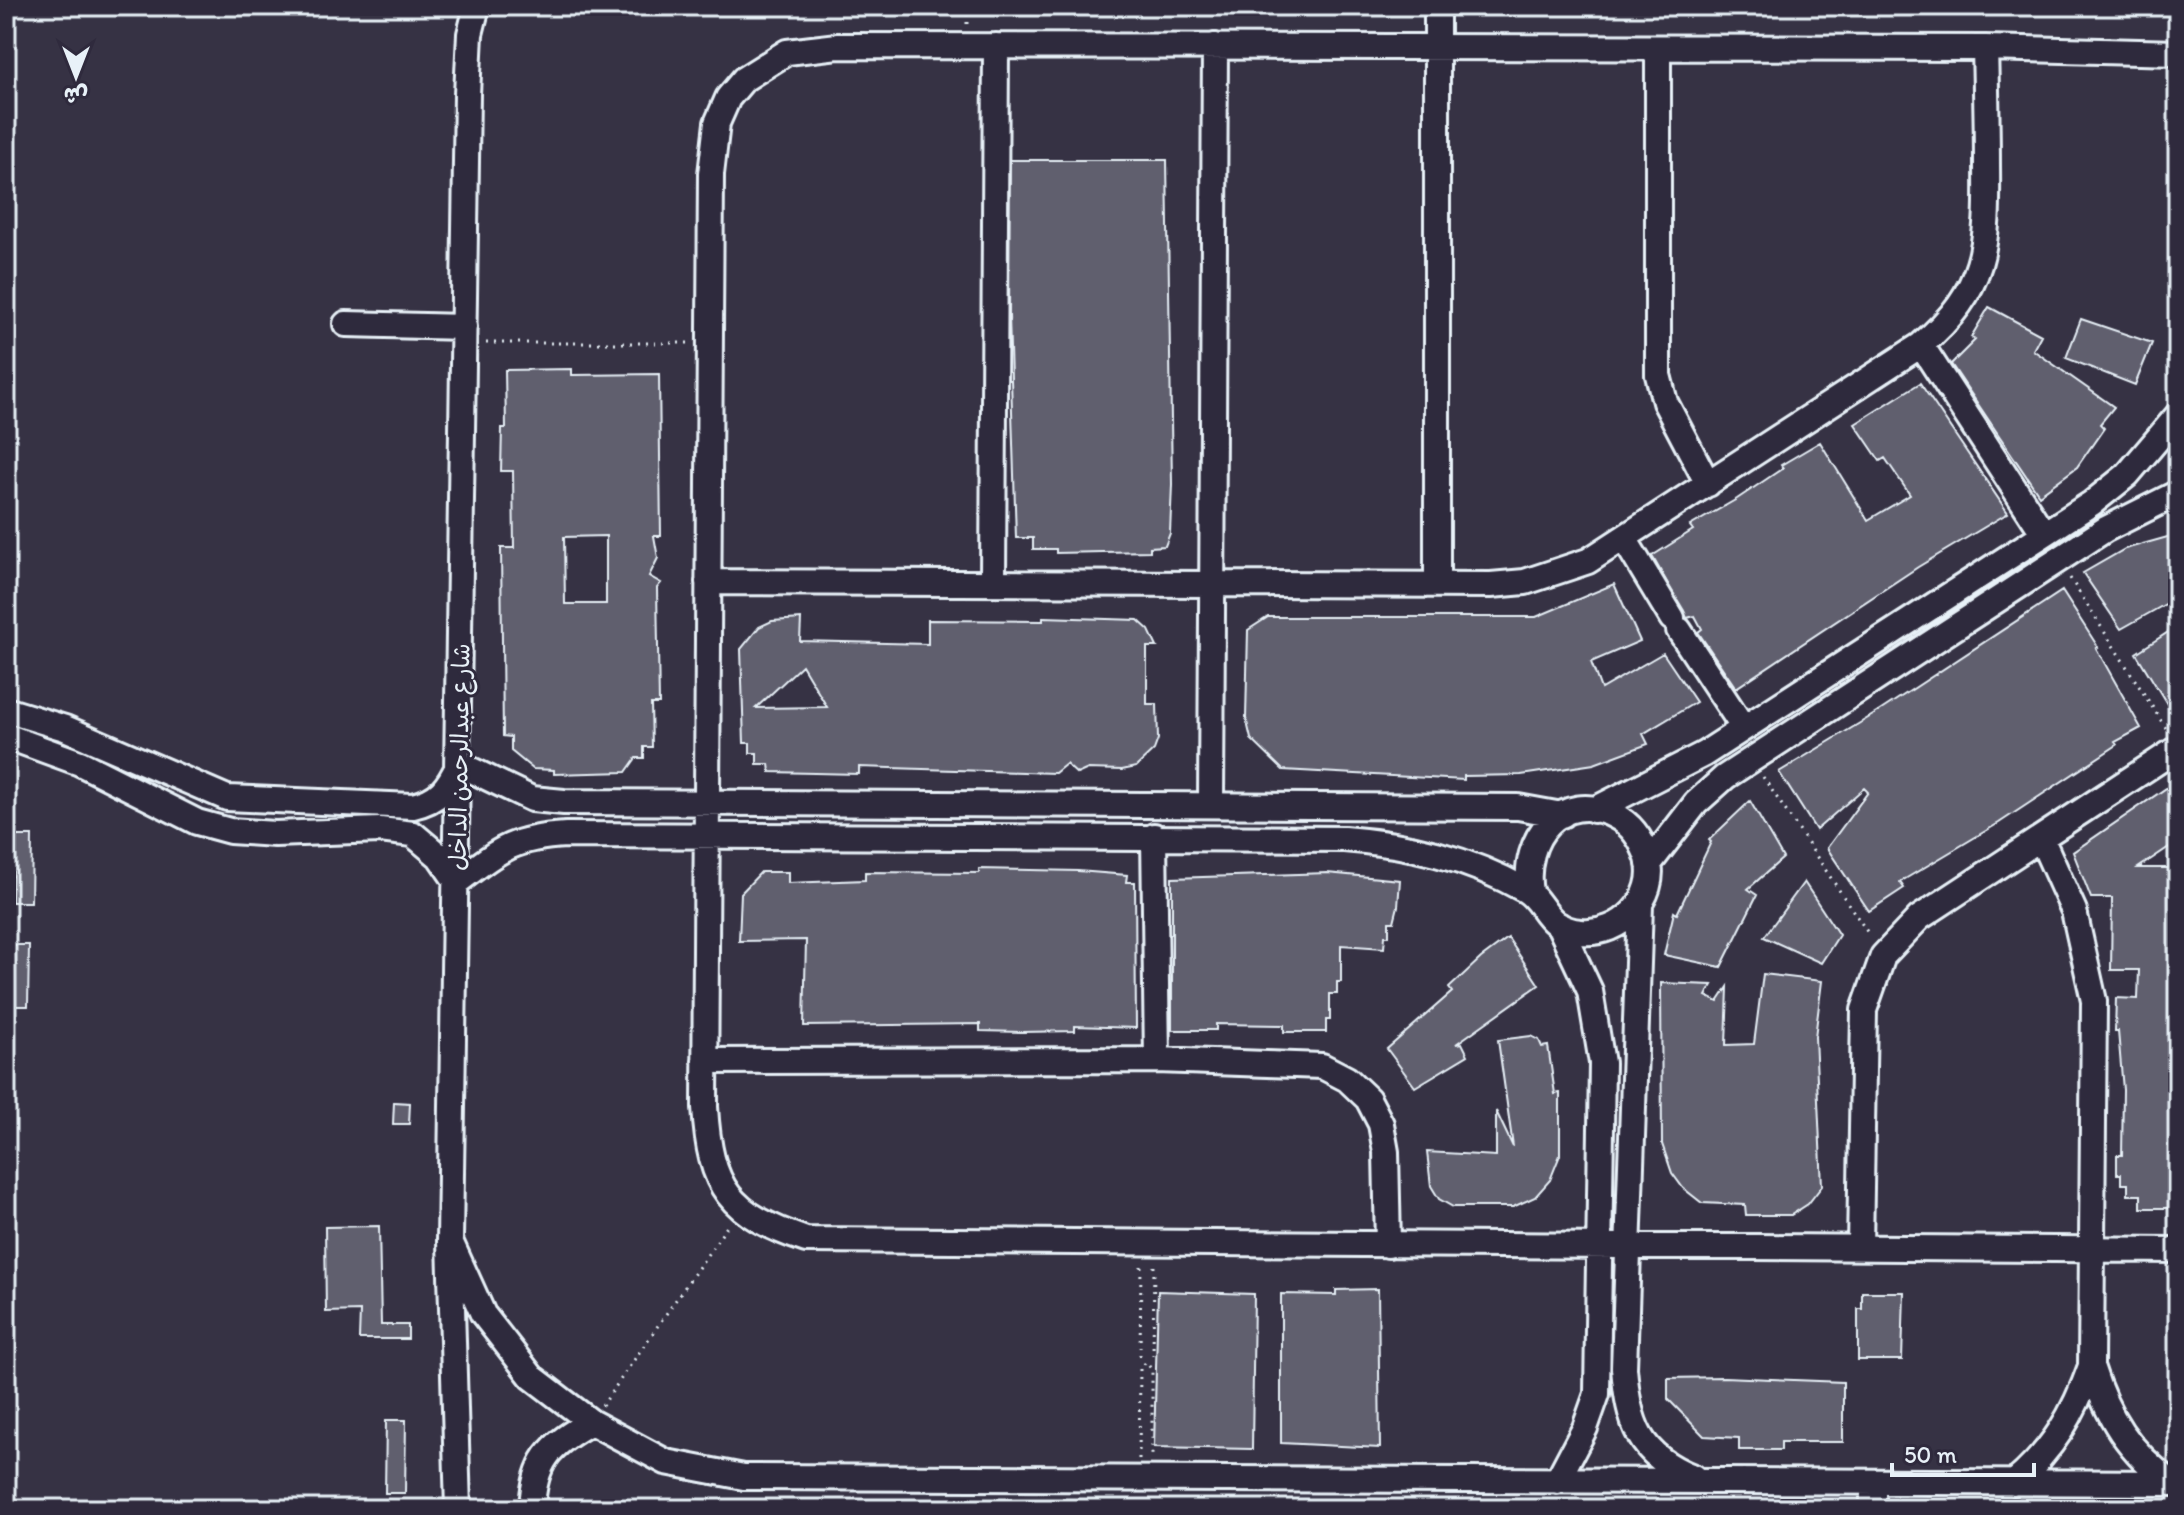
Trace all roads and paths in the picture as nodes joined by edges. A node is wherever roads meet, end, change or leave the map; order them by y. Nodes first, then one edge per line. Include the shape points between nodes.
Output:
1 (477, 6) edge
2 (1437, 6) edge
3 (996, 46) junction
4 (1215, 46) junction
5 (1437, 47) junction
6 (1658, 48) junction
7 (1985, 48) junction
8 (2178, 53) edge
9 (346, 324) dead end
10 (464, 327) junction
11 (488, 343) dead end
12 (710, 343) junction
13 (1921, 345) junction
14 (2178, 415) edge
15 (1708, 484) junction
16 (2178, 493) edge
17 (2044, 534) junction
18 (1625, 540) junction
19 (2058, 561) junction
20 (708, 582) junction
21 (993, 582) junction
22 (1213, 583) junction
23 (1437, 584) junction
24 (6, 710) edge
25 (1743, 727) junction
26 (6, 736) edge
27 (2174, 740) edge
28 (1752, 760) junction
29 (459, 764) junction
30 (707, 803) junction
31 (1211, 805) junction
32 (1594, 810) junction
33 (1562, 815) junction
34 (706, 835) junction
35 (1154, 836) junction
36 (2041, 838) junction
37 (1649, 864) junction
38 (457, 882) junction
39 (1530, 892) junction
40 (1640, 905) junction
41 (1559, 925) junction
42 (1883, 956) junction
43 (1157, 1060) junction
44 (705, 1061) junction
45 (739, 1210) junction
46 (450, 1241) junction
47 (1148, 1243) junction
48 (1388, 1245) junction
49 (1598, 1246) junction
50 (1628, 1246) junction
51 (1860, 1247) junction
52 (2092, 1249) junction
53 (2178, 1250) edge
54 (1140, 1356) dead end
55 (1153, 1356) dead end
56 (2091, 1366) junction
57 (591, 1422) junction
58 (1145, 1479) junction
59 (1557, 1481) junction
60 (1703, 1481) junction
61 (1873, 1482) junction
62 (2014, 1483) junction
63 (2175, 1483) edge
64 (458, 1509) edge
65 (532, 1509) edge
66 (1873, 1509) edge

1 - 10 street, شارع عبدالرحمن الداخل via 470,34
2 - 5 street
3 - 4 street
3 - 12 street via 838,46 787,52 744,79 717,123 711,174
3 - 21 street
4 - 5 street
4 - 22 street
5 - 6 street
5 - 23 street
6 - 7 street
6 - 15 street via 1658,375 1665,402
7 - 8 street
7 - 13 street via 1986,247 1959,307
9 - 10 street
10 - 29 street, شارع عبدالرحمن الداخل
11 - 12 path
12 - 20 street
13 - 15 street
13 - 17 street
14 - 17 street via 2127,475
15 - 18 street
16 - 19 street via 2106,529
17 - 25 street
18 - 23 street via 1568,569 1525,582
18 - 25 street
19 - 27 path
19 - 28 street
20 - 21 street
20 - 30 street
21 - 22 street
22 - 23 street
22 - 31 street
24 - 29 street via 65,728 194,786 257,802 413,806 431,802 448,789
25 - 32 street via 1668,775
26 - 38 street via 80,763 197,822 230,831 413,834 439,856
27 - 36 street
28 - 37 street via 1696,803
28 - 42 path
29 - 30 street via 532,799
29 - 38 street, شارع عبدالرحمن الداخل
30 - 31 street
30 - 34 street
31 - 33 street via 1518,807
32 - 33 street
32 - 37 street via 1632,827
33 - 39 street via 1531,847 1526,870
34 - 35 street
34 - 38 street via 535,836 505,846
34 - 44 street
35 - 39 street via 1393,843 1452,858
35 - 43 street
36 - 42 street via 1919,918
36 - 52 street via 2074,911 2094,1001
37 - 40 street
38 - 46 street, شارع عبدالرحمن الداخل
39 - 41 street via 1541,911
40 - 41 street via 1603,931 1580,932
40 - 50 street
41 - 49 street via 1590,991 1599,1026
42 - 51 street via 1864,1010
43 - 44 street
43 - 48 street via 1293,1063 1322,1066 1347,1079 1368,1099 1381,1124
44 - 45 street via 707,1145 728,1197
45 - 47 street via 806,1240
45 - 57 path
46 - 57 street via 483,1314 532,1377
46 - 64 street, شارع عبدالرحمن الداخل
47 - 48 street
47 - 54 path
47 - 55 path
48 - 49 street
49 - 50 street
49 - 59 street via 1597,1394
50 - 51 street
50 - 60 street via 1624,1368 1630,1414 1656,1457
51 - 52 street
52 - 53 street
52 - 56 street
56 - 62 street via 2062,1432
56 - 63 street via 2120,1434 2144,1462
57 - 58 street via 666,1462 744,1477
57 - 65 street via 545,1455 533,1481
58 - 58 path via 1140,1369 1146,1362 1152,1370
58 - 59 street
59 - 60 street
60 - 61 street
61 - 62 street
61 - 66 street
62 - 63 street

